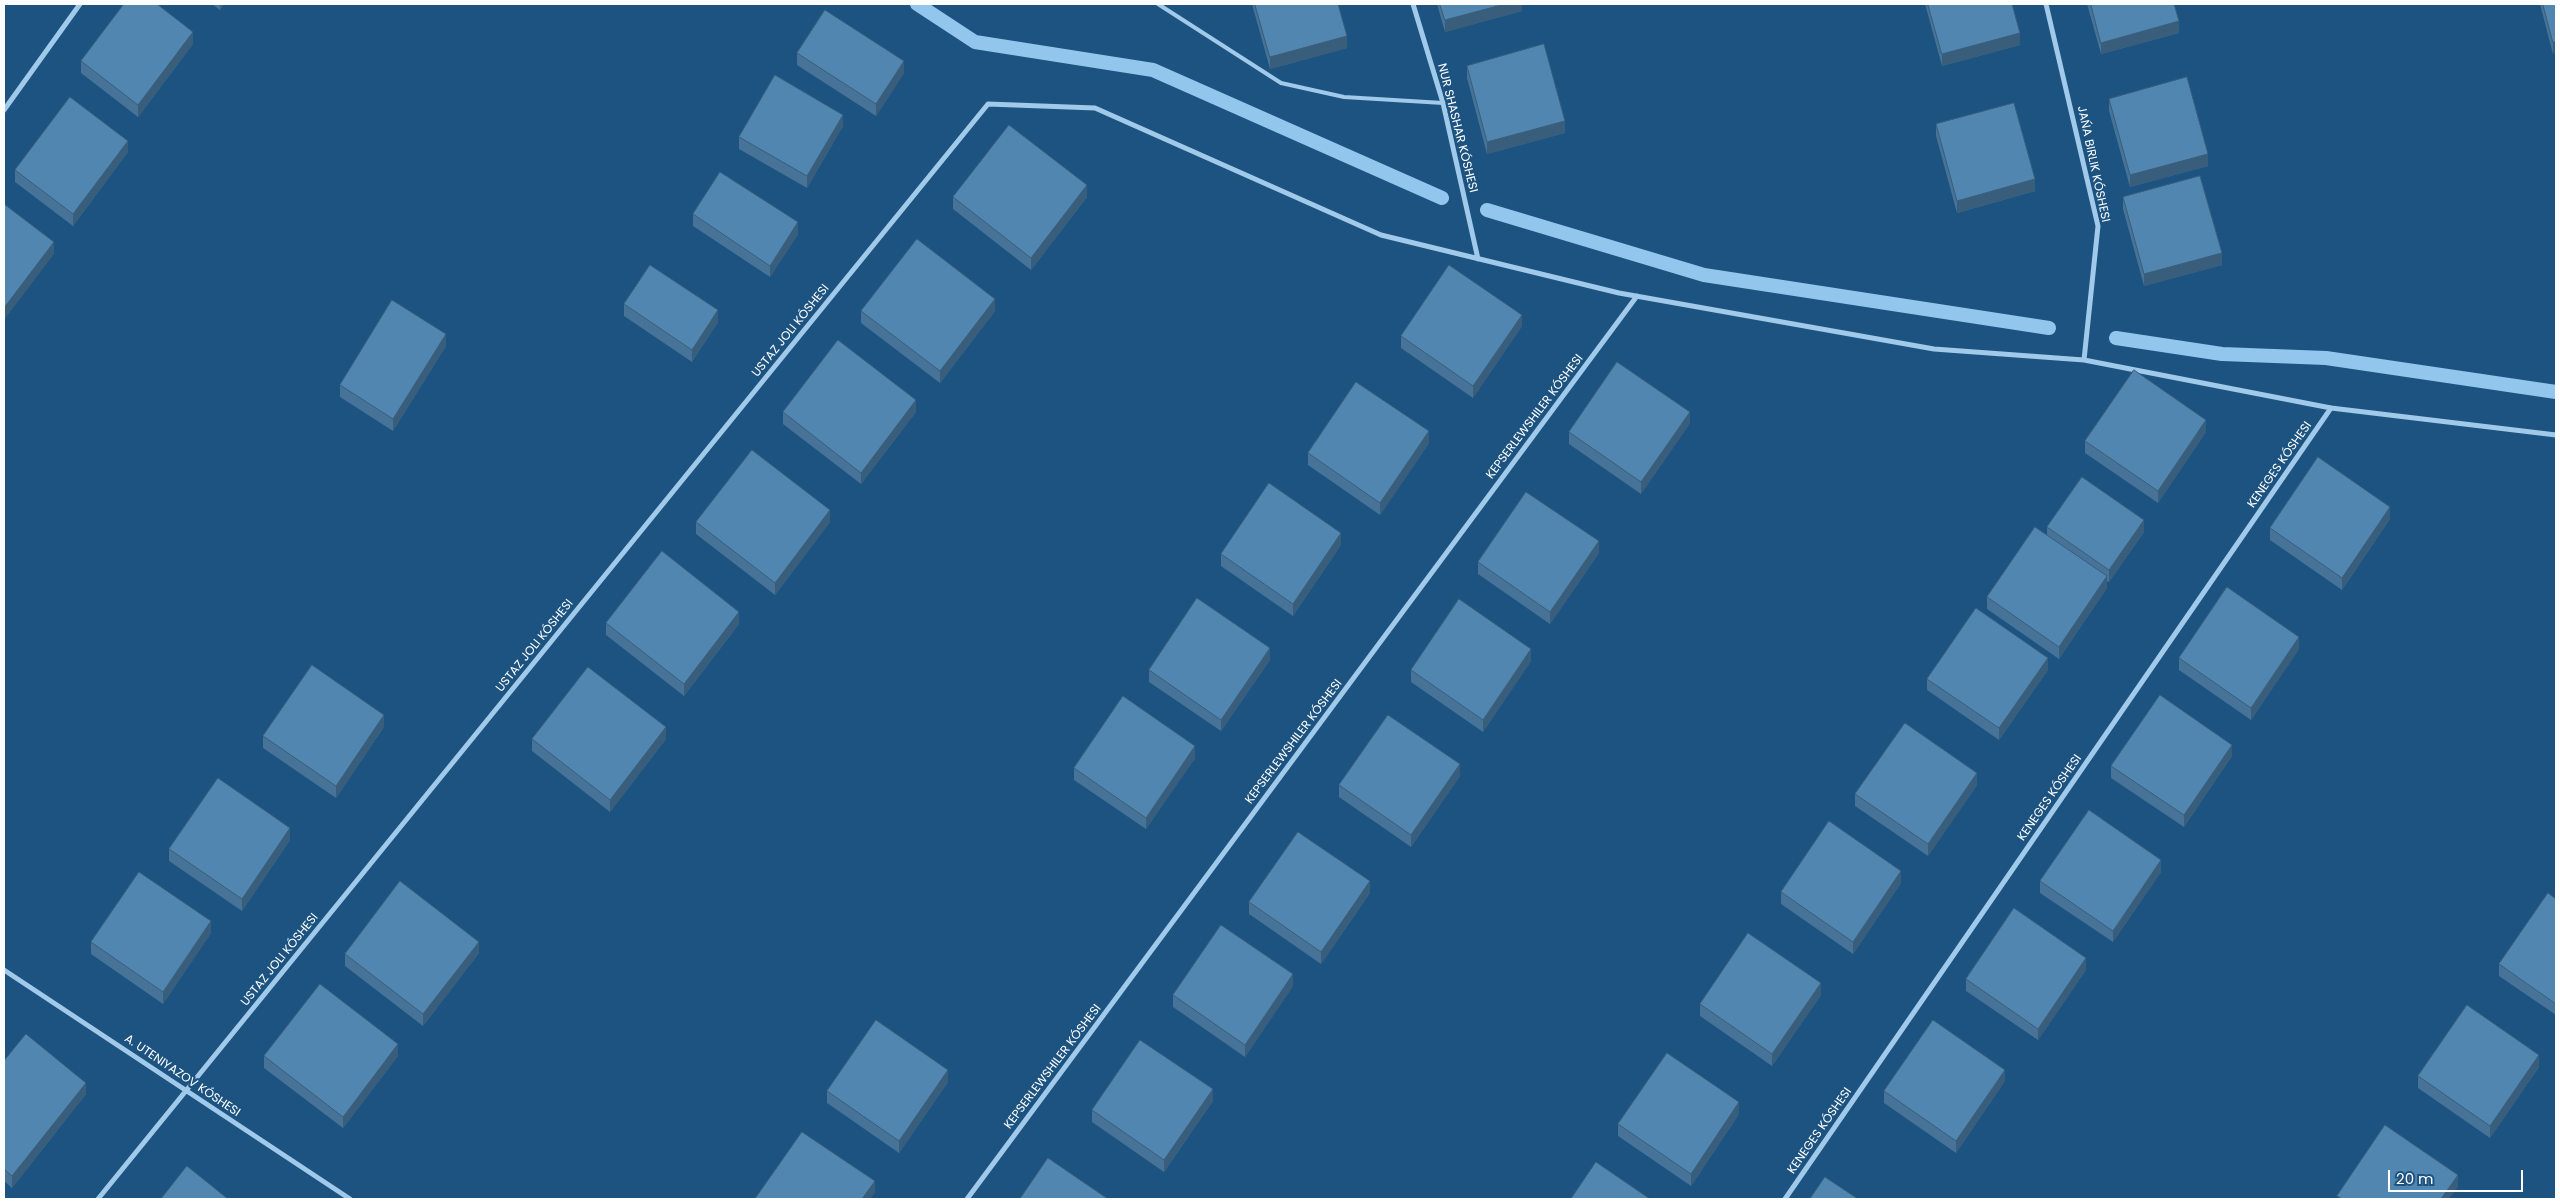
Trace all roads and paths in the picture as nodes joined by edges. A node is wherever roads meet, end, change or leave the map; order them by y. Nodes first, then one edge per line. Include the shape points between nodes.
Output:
1 (80, 4) edge
2 (1158, 4) edge
3 (1413, 4) edge
4 (2046, 4) edge
5 (1443, 103) junction
6 (4, 110) edge
7 (1478, 259) junction
8 (1637, 296) junction
9 (2084, 360) junction
10 (2332, 408) junction
11 (2556, 435) edge
12 (4, 970) edge
13 (187, 1091) junction
14 (98, 1199) edge
15 (350, 1199) edge
16 (967, 1199) edge
17 (1785, 1199) edge

1 - 6 street
2 - 5 lane via 1281,83 1344,97
3 - 5 street, NUR SHASHAR KÓSHESI
4 - 9 street, JAŃA BIRLIK KÓSHESI via 2098,226
5 - 7 street, NUR SHASHAR KÓSHESI
7 - 8 street
7 - 13 street via 1381,235 1095,108 988,104
8 - 9 street via 1934,349
8 - 16 street, KEPSERLEWSHILER KÓSHESI
9 - 10 street
10 - 11 street
10 - 17 street, KENEGES KÓSHESI
12 - 13 street, A. UTENIYAZOV KÓSHESI
13 - 14 street
13 - 15 street, A. UTENIYAZOV KÓSHESI

